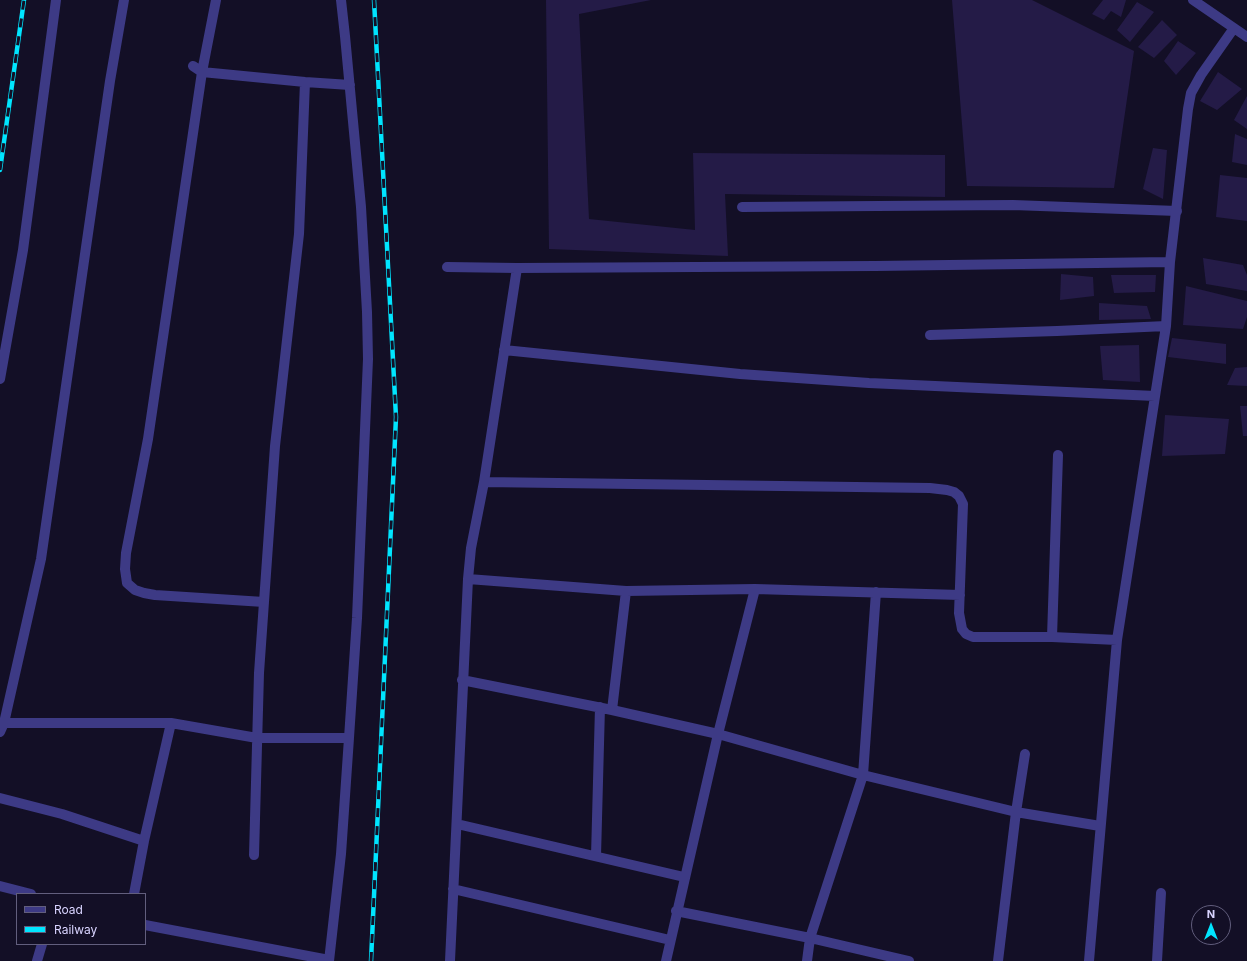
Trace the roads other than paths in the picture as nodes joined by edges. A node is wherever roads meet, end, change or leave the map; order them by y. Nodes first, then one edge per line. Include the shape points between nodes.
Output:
1 (56, 0) edge
2 (124, 0) edge
3 (216, 0) edge
4 (341, 0) edge
5 (1193, 0) edge
6 (1234, 28) junction
7 (1247, 37) edge
8 (193, 66) dead end
9 (202, 72) junction
10 (305, 82) junction
11 (350, 85) junction
12 (742, 207) dead end
13 (1177, 211) junction
14 (1170, 262) junction
15 (447, 267) dead end
16 (517, 268) junction
17 (1166, 326) junction
18 (930, 335) dead end
19 (504, 350) junction
20 (0, 379) edge
21 (1155, 396) junction
22 (1058, 455) dead end
23 (484, 482) junction
24 (468, 579) junction
25 (755, 589) junction
26 (626, 591) junction
27 (876, 592) junction
28 (960, 595) junction
29 (264, 602) junction
30 (1052, 637) junction
31 (1117, 640) junction
32 (462, 680) junction
33 (600, 707) junction
34 (612, 710) junction
35 (4, 723) junction
36 (171, 723) junction
37 (0, 732) edge
38 (718, 734) junction
39 (257, 738) junction
40 (349, 738) junction
41 (1025, 754) dead end
42 (863, 775) junction
43 (0, 798) edge
44 (1016, 812) junction
45 (456, 824) junction
46 (1100, 826) junction
47 (144, 841) junction
48 (254, 855) dead end
49 (596, 856) junction
50 (684, 877) junction
51 (0, 886) edge
52 (453, 889) junction
53 (27, 893) edge
54 (134, 893) edge
55 (1161, 893) dead end
56 (676, 911) junction
57 (146, 925) edge
58 (810, 938) junction
59 (670, 940) junction
60 (42, 945) edge
61 (329, 960) edge
62 (36, 961) edge
63 (450, 961) edge
64 (666, 961) edge
65 (807, 961) edge
66 (909, 961) edge
67 (998, 961) edge
68 (1089, 961) edge
69 (1157, 961) edge

1 - 20 street via 23,250
2 - 35 street via 41,559
3 - 9 street
4 - 11 street
5 - 6 street
6 - 7 street
6 - 13 street via 1191,93
8 - 9 street
9 - 10 street
9 - 29 street via 148,439 125,569 127,583 135,590 154,596
10 - 11 street
10 - 29 street via 299,234 276,446
11 - 40 street via 364,256 368,359
12 - 13 street via 1013,205
13 - 14 street
14 - 16 street
14 - 17 street
15 - 16 street
16 - 19 street
17 - 18 street
17 - 21 street
19 - 21 street via 755,375
19 - 23 street
21 - 31 street
22 - 30 street
23 - 24 street via 471,548
23 - 28 street via 947,490 959,496 963,504
24 - 26 street
24 - 32 street
25 - 26 street
25 - 27 street
25 - 38 street
26 - 34 street
27 - 28 street
27 - 42 street
28 - 30 street via 960,621 966,634 973,637
29 - 39 street
30 - 31 street
31 - 46 street
32 - 33 street
32 - 45 street
33 - 34 street
33 - 49 street
34 - 38 street
35 - 36 street
35 - 37 street
36 - 39 street
36 - 47 street
38 - 42 street
38 - 50 street
39 - 40 street
39 - 48 street
40 - 61 street via 341,854
41 - 44 street
42 - 44 street
42 - 58 street
43 - 47 street via 62,814
44 - 46 street
44 - 67 street
45 - 49 street
45 - 52 street
46 - 68 street
47 - 54 street
49 - 50 street
50 - 56 street
51 - 53 street
52 - 59 street
52 - 63 street
55 - 69 street
56 - 58 street
56 - 59 street
57 - 61 street
58 - 65 street
58 - 66 street
59 - 64 street
60 - 62 street

